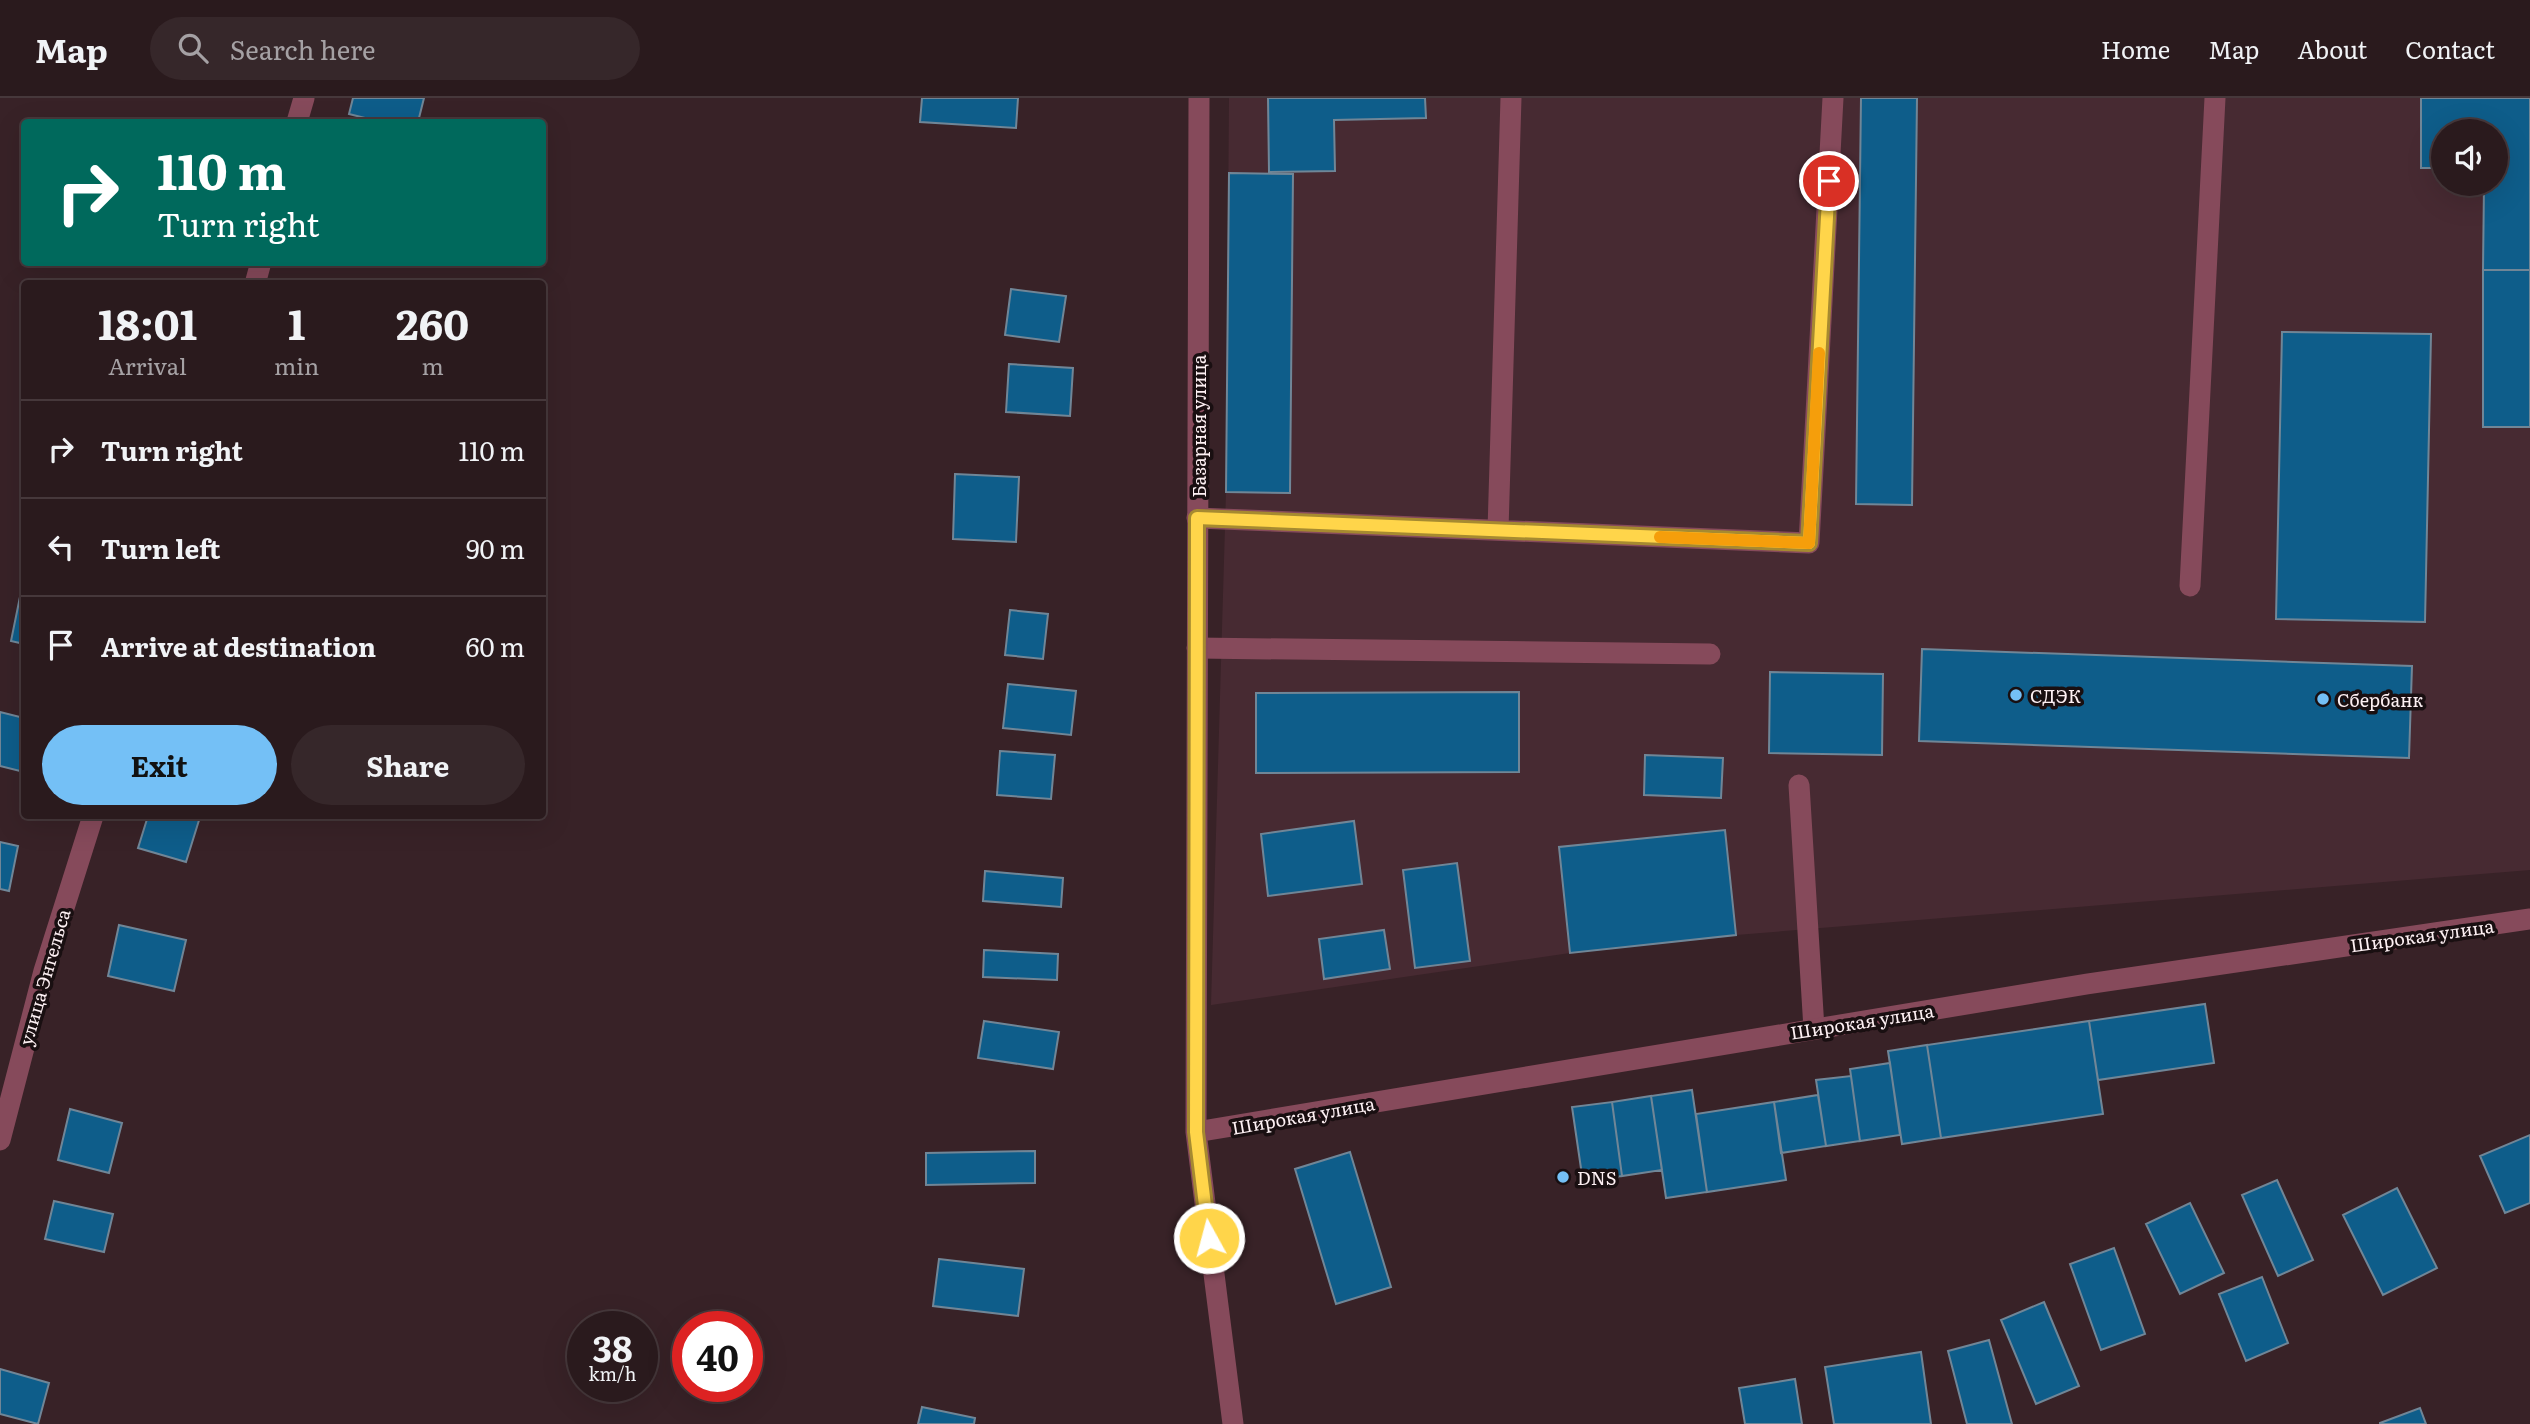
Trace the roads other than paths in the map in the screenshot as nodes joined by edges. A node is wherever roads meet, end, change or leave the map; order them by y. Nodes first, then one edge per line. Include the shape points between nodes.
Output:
1 (304, 98) edge
2 (1199, 98) edge
3 (1511, 98) edge
4 (1833, 98) edge
5 (2215, 98) edge
6 (298, 119) edge
7 (1197, 518) junction
8 (1498, 530) junction
9 (2190, 586) dead end
10 (1197, 648) junction
11 (1710, 654) dead end
12 (1799, 785) dead end
13 (92, 819) edge
14 (2530, 919) edge
15 (1814, 1029) junction
16 (1196, 1132) junction
17 (0, 1140) edge
18 (1233, 1424) edge

1 - 6 street
2 - 7 street, Базарная улица
3 - 8 street
4 - 8 street via 1809,543
5 - 9 street
7 - 8 street
7 - 10 street, Базарная улица
10 - 11 street
10 - 16 street, Базарная улица
12 - 15 street
13 - 17 street, улица Энгельса via 44,971
14 - 15 street, Широкая улица
15 - 16 street, Широкая улица
16 - 18 street, Базарная улица

